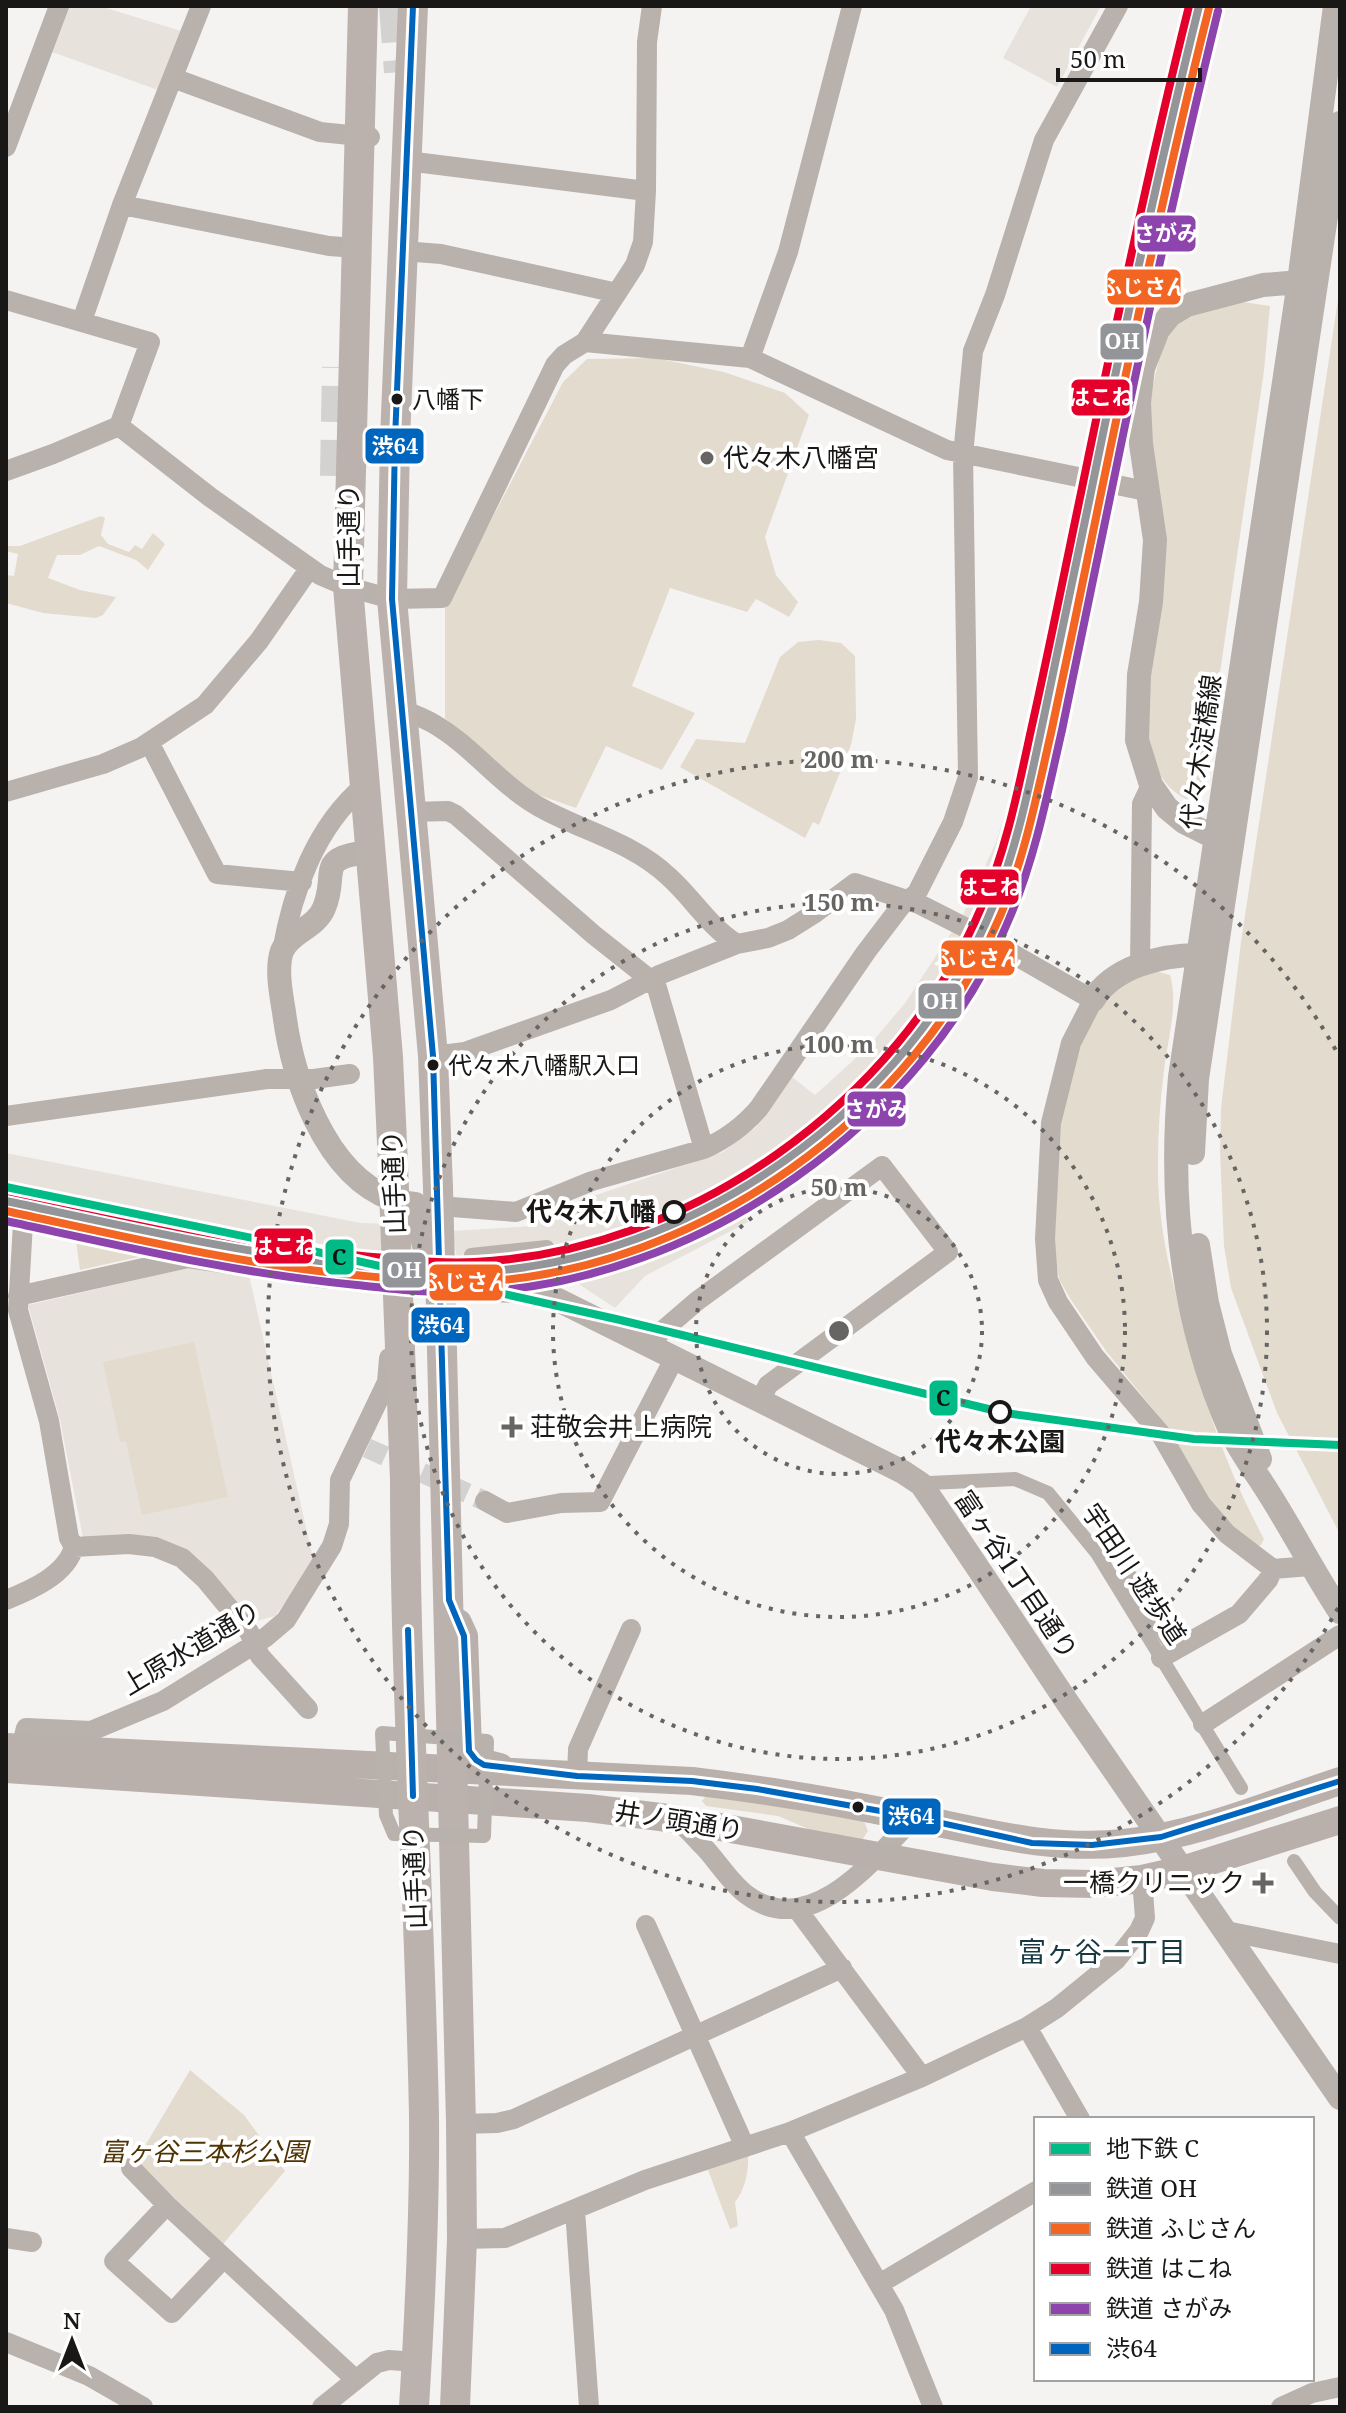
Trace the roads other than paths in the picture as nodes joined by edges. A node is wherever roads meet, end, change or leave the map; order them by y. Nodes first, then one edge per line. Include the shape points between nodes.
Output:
1 (59, 6) edge
2 (201, 6) edge
3 (363, 6) edge
4 (413, 6) edge
5 (652, 6) edge
6 (852, 6) edge
7 (1118, 6) edge
8 (1335, 6) edge
9 (412, 47) junction
10 (173, 78) junction
11 (1340, 123) edge
12 (367, 136) junction
13 (6, 147) edge
14 (407, 161) junction
15 (646, 191) junction
16 (122, 205) junction
17 (358, 235) junction
18 (402, 251) junction
19 (1299, 282) junction
20 (617, 293) junction
21 (6, 300) edge
22 (82, 321) junction
23 (585, 342) junction
24 (400, 358) junction
25 (750, 358) junction
26 (119, 426) junction
27 (963, 455) junction
28 (6, 471) edge
29 (1146, 491) junction
30 (348, 495) junction
31 (309, 569) junction
32 (348, 587) junction
33 (392, 599) junction
34 (401, 709) junction
35 (149, 742) junction
36 (1151, 785) junction
37 (364, 786) junction
38 (6, 792) edge
39 (411, 812) junction
40 (1216, 838) junction
41 (369, 852) junction
42 (302, 882) junction
43 (909, 900) junction
44 (737, 944) junction
45 (282, 952) junction
46 (1198, 955) junction
47 (1140, 965) junction
48 (652, 981) junction
49 (1093, 1000) junction
50 (433, 1056) junction
51 (350, 1074) dead end
52 (298, 1078) junction
53 (6, 1116) edge
54 (704, 1149) junction
55 (426, 1196) junction
56 (23, 1223) dead end
57 (547, 1247) dead end
58 (471, 1255) dead end
59 (394, 1286) junction
60 (18, 1296) junction
61 (437, 1299) junction
62 (647, 1344) junction
63 (675, 1357) junction
64 (433, 1401) junction
65 (760, 1401) junction
66 (412, 1481) junction
67 (929, 1483) dead end
68 (1268, 1492) junction
69 (485, 1501) tunnel mouth
70 (74, 1547) junction
71 (1310, 1566) junction
72 (447, 1568) junction
73 (1273, 1569) junction
74 (1129, 1579) dead end
75 (6, 1600) edge
76 (449, 1600) junction
77 (1340, 1612) edge
78 (631, 1629) dead end
79 (1340, 1635) edge
80 (254, 1643) junction
81 (1169, 1654) junction
82 (409, 1681) junction
83 (308, 1709) dead end
84 (1203, 1724) junction
85 (382, 1733) joint
86 (11, 1755) edge
87 (577, 1776) junction
88 (412, 1781) junction
89 (1340, 1781) edge
90 (454, 1784) junction
91 (1241, 1788) dead end
92 (914, 1817) junction
93 (676, 1819) junction
94 (1340, 1820) edge
95 (1161, 1837) junction
96 (878, 1855) junction
97 (1294, 1861) dead end
98 (1182, 1870) junction
99 (1142, 1879) junction
100 (797, 1909) junction
101 (1340, 1918) edge
102 (646, 1925) dead end
103 (1226, 1931) junction
104 (1340, 1954) edge
105 (842, 1968) junction
106 (1027, 2027) junction
107 (693, 2034) junction
108 (922, 2077) junction
109 (1340, 2098) edge
110 (1079, 2117) edge
111 (461, 2124) junction
112 (790, 2132) junction
113 (745, 2147) junction
114 (131, 2168) dead end
115 (1034, 2192) edge
116 (167, 2205) junction
117 (575, 2210) junction
118 (6, 2238) edge
119 (462, 2239) junction
120 (32, 2242) dead end
121 (224, 2258) junction
122 (879, 2284) junction
123 (6, 2342) edge
124 (417, 2362) junction
125 (356, 2380) junction
126 (1340, 2387) edge
127 (143, 2407) edge
128 (322, 2407) edge
129 (414, 2407) edge
130 (455, 2407) edge
131 (589, 2407) edge
132 (933, 2407) edge
133 (1281, 2407) edge

1 - 13 street
2 - 10 street
3 - 12 main road, 山手通り
4 - 9 main road, 山手通り
5 - 15 street
6 - 25 street via 788,252
7 - 27 street via 1044,140 973,351
8 - 19 street, 代々木淀橋線
9 - 12 main road via 397,35 378,41
9 - 14 main road, 山手通り
10 - 12 street via 320,132
10 - 16 street
11 - 68 street, 代々木淀橋線 via 1193,1127 1194,1209 1207,1303
12 - 17 main road, 山手通り
14 - 15 street
14 - 18 main road, 山手通り
15 - 20 street via 643,242
16 - 17 street via 329,246
16 - 22 street
17 - 30 main road, 山手通り
18 - 20 street via 441,254
18 - 24 main road, 山手通り
19 - 29 street via 1263,285 1187,305 1158,330 1143,368 1139,403
19 - 40 street, 代々木淀橋線
20 - 23 street
21 - 22 street
22 - 26 street via 150,342
23 - 25 street
23 - 33 street via 555,365 442,598
24 - 30 main road via 381,438 377,505 365,508
24 - 33 main road, 山手通り
25 - 27 street
26 - 28 street
26 - 31 street
27 - 29 street
27 - 43 street via 968,777 953,822
29 - 36 street via 1155,540 1137,740
30 - 32 main road, 山手通り
31 - 32 street
31 - 35 street via 259,641 205,705
32 - 33 street
32 - 37 main road, 山手通り
33 - 34 main road, 山手通り
34 - 39 main road, 山手通り
34 - 44 street via 433,723 508,787 545,810 644,858
35 - 38 street via 103,764
35 - 42 street via 217,874
36 - 40 street via 1184,822
36 - 47 street via 1142,804
37 - 41 main road, 山手通り
37 - 42 street via 329,822
39 - 48 street via 456,815
39 - 50 main road, 山手通り
40 - 46 street, 代々木淀橋線
41 - 45 street via 343,856 333,865 320,916
41 - 66 main road, 山手通り, bridge via 388,1057
42 - 45 street
43 - 44 street via 855,883 788,930
43 - 49 street
43 - 54 street via 866,952 759,1108 738,1130
44 - 48 street
45 - 52 street via 284,1016
46 - 47 street
46 - 68 street, 代々木淀橋線 via 1177,1113 1182,1259 1216,1395 1242,1455
47 - 49 street via 1118,974
48 - 50 street via 465,1052
48 - 54 street
49 - 73 street via 1071,1043 1051,1123 1048,1280 1095,1357 1160,1433 1201,1504 1227,1534
50 - 55 main road, 山手通り
51 - 52 street
52 - 53 street
52 - 55 street via 325,1138 353,1172 390,1198
54 - 55 street via 592,1181 516,1212
55 - 61 main road, 山手通り, bridge
56 - 60 street
57 - 58 street
59 - 60 street via 188,1258
59 - 61 street
59 - 80 street, 上原水道通り via 387,1382 362,1446 340,1480 339,1524 332,1546 286,1620
60 - 70 street
61 - 62 street, 富ヶ谷1丁目通り via 521,1291 542,1295
61 - 64 main road, 山手通り
62 - 63 street, 富ヶ谷1丁目通り
62 - 65 street via 709,1292 882,1166 948,1252 768,1385
63 - 65 street, 富ヶ谷1丁目通り
63 - 69 street via 600,1502 507,1513
64 - 66 main road via 415,1408
64 - 72 main road, 山手通り
65 - 95 street, 富ヶ谷1丁目通り via 921,1484
66 - 82 main road, 山手通り via 405,1541
67 - 81 street, 宇田川 遊歩道 via 1015,1479 1048,1493
68 - 71 street, 代々木淀橋線
70 - 75 street via 71,1559 56,1574
70 - 80 street via 129,1544 182,1558
71 - 73 street
71 - 77 street, 代々木淀橋線
72 - 76 main road, 山手通り
72 - 82 main road via 436,1595 438,1678 428,1689
73 - 81 street via 1239,1614
74 - 81 street
76 - 87 main road via 464,1636 471,1755 484,1765
76 - 90 main road, 山手通り
78 - 87 street via 578,1749
79 - 84 street
80 - 83 street
80 - 86 street, 上原水道通り via 163,1701 91,1731 26,1728
81 - 84 street, 宇田川 遊歩道
82 - 88 main road, 山手通り
84 - 91 street, 宇田川 遊歩道
85 - 85 street, bridge via 487,1741 484,1836 394,1834 386,1815
86 - 88 main road, 井ノ頭通り
87 - 90 main road, 井ノ頭通り
87 - 92 main road, 井ノ頭通り via 692,1781
88 - 90 main road, 井ノ頭通り
88 - 124 main road, 山手通り via 424,2118
89 - 95 main road, 井ノ頭通り
90 - 93 main road, 井ノ頭通り
90 - 111 main road, 山手通り
92 - 95 main road, 井ノ頭通り via 1032,1843 1092,1845
92 - 96 street
93 - 96 main road, 井ノ頭通り
93 - 100 street via 745,1893 765,1907
94 - 98 main road, 井ノ頭通り
95 - 98 street, 富ヶ谷1丁目通り
96 - 99 main road, 井ノ頭通り via 1043,1883
96 - 100 street via 839,1893
97 - 101 street
98 - 99 main road, 井ノ頭通り
98 - 103 street, 富ヶ谷1丁目通り
99 - 106 street via 1145,1918 1139,1931 1116,1960
100 - 105 street
102 - 107 street
103 - 104 street
103 - 109 street, 富ヶ谷1丁目通り
105 - 107 street
105 - 108 street
106 - 108 street
106 - 110 street
107 - 111 street via 514,2119
107 - 113 street
108 - 112 street
111 - 119 main road, 山手通り
112 - 113 street
112 - 122 street
113 - 117 street
114 - 116 street
115 - 122 street
116 - 121 street
116 - 121 street via 114,2261 172,2313
117 - 119 street via 505,2238
117 - 131 street
118 - 120 street
119 - 130 main road, 山手通り
121 - 125 street
122 - 132 street
123 - 127 street via 89,2376
124 - 125 street via 377,2363
124 - 129 main road, 山手通り
125 - 128 street
126 - 133 street

